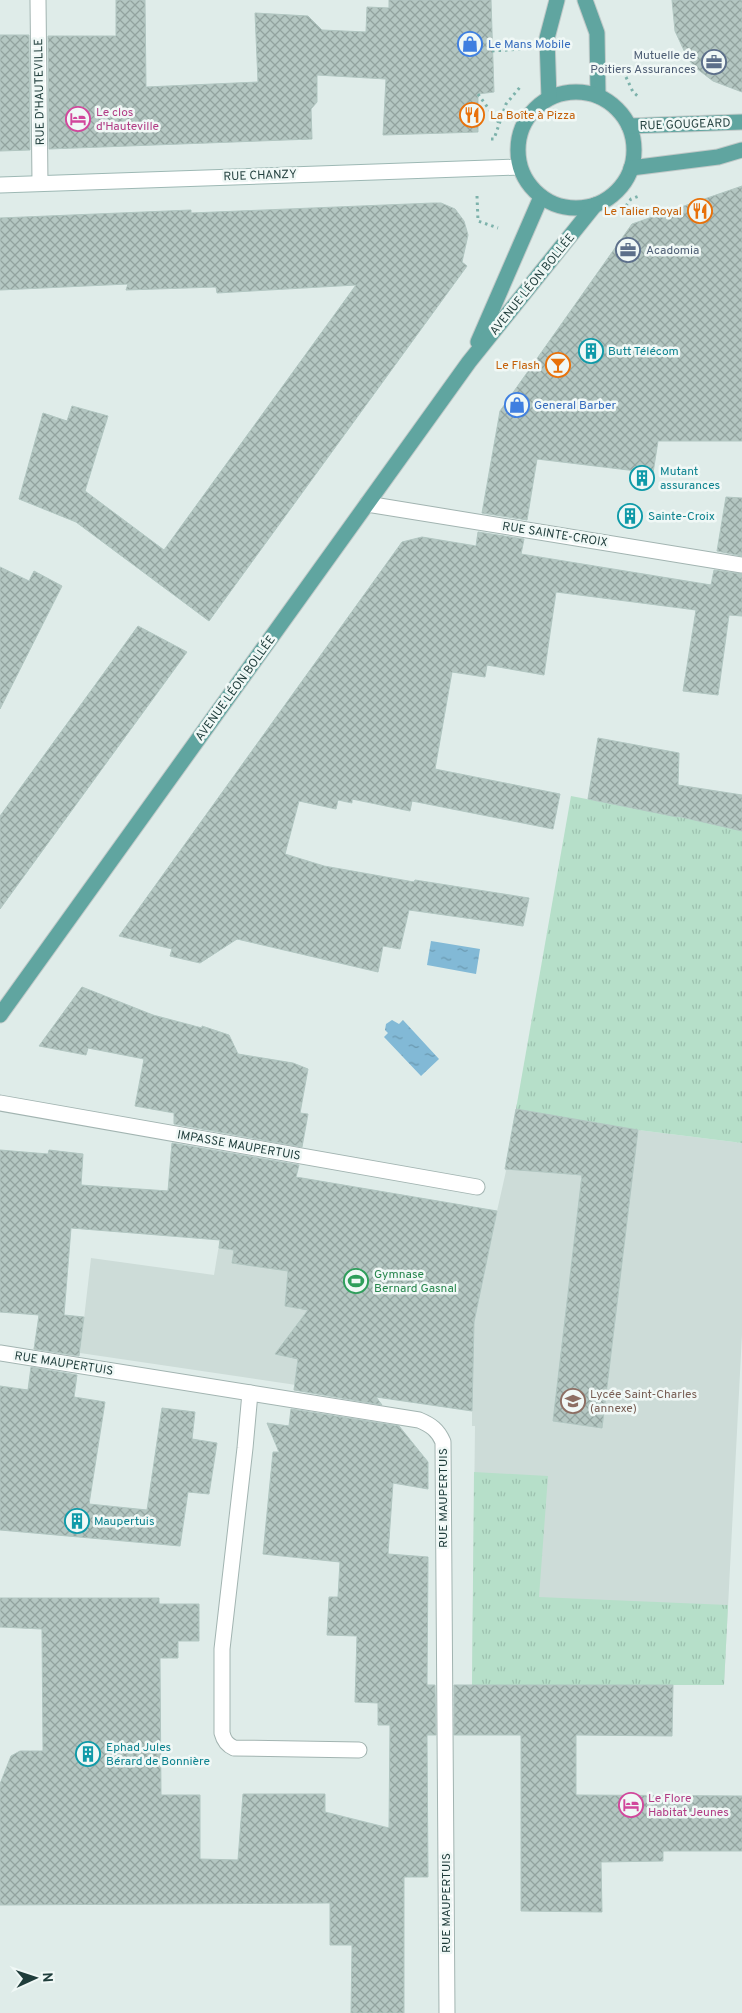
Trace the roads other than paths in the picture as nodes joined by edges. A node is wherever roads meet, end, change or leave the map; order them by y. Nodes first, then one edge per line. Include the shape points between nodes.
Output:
1 (38, 0) edge
2 (557, 0) edge
3 (585, 0) edge
4 (598, 96) junction
5 (549, 98) junction
6 (742, 122) edge
7 (629, 126) junction
8 (742, 150) edge
9 (520, 166) junction
10 (631, 168) junction
11 (40, 183) junction
12 (0, 185) edge
13 (541, 197) junction
14 (595, 205) junction
15 (469, 362) junction
16 (367, 504) junction
17 (742, 565) edge
18 (0, 1015) edge
19 (0, 1103) edge
20 (478, 1186) dead end
21 (0, 1353) edge
22 (250, 1393) junction
23 (359, 1750) dead end
24 (447, 2013) edge

1 - 11 street, RUE D'HAUTEVILLE
2 - 5 main road via 546,38
3 - 4 main road via 597,33
4 - 5 main road via 574,92
4 - 7 main road via 617,109
5 - 9 main road via 531,112 520,132
6 - 7 main road, RUE GOUGEARD
7 - 10 main road via 633,146
8 - 10 main road via 718,157
9 - 11 street, RUE CHANZY
9 - 13 main road via 528,184
10 - 14 main road via 618,191
11 - 12 street, RUE CHANZY
13 - 14 main road via 567,208
13 - 15 main road, AVENUE LÉON BOLLÉE
14 - 15 main road, AVENUE LÉON BOLLÉE
15 - 16 main road, AVENUE LÉON BOLLÉE
16 - 17 street, RUE SAINTE-CROIX
16 - 18 main road, AVENUE LÉON BOLLÉE
19 - 20 street, IMPASSE MAUPERTUIS
21 - 22 street, RUE MAUPERTUIS
22 - 23 street via 222,1649 224,1740 234,1748
22 - 24 street, RUE MAUPERTUIS via 419,1420 434,1428 443,1442

